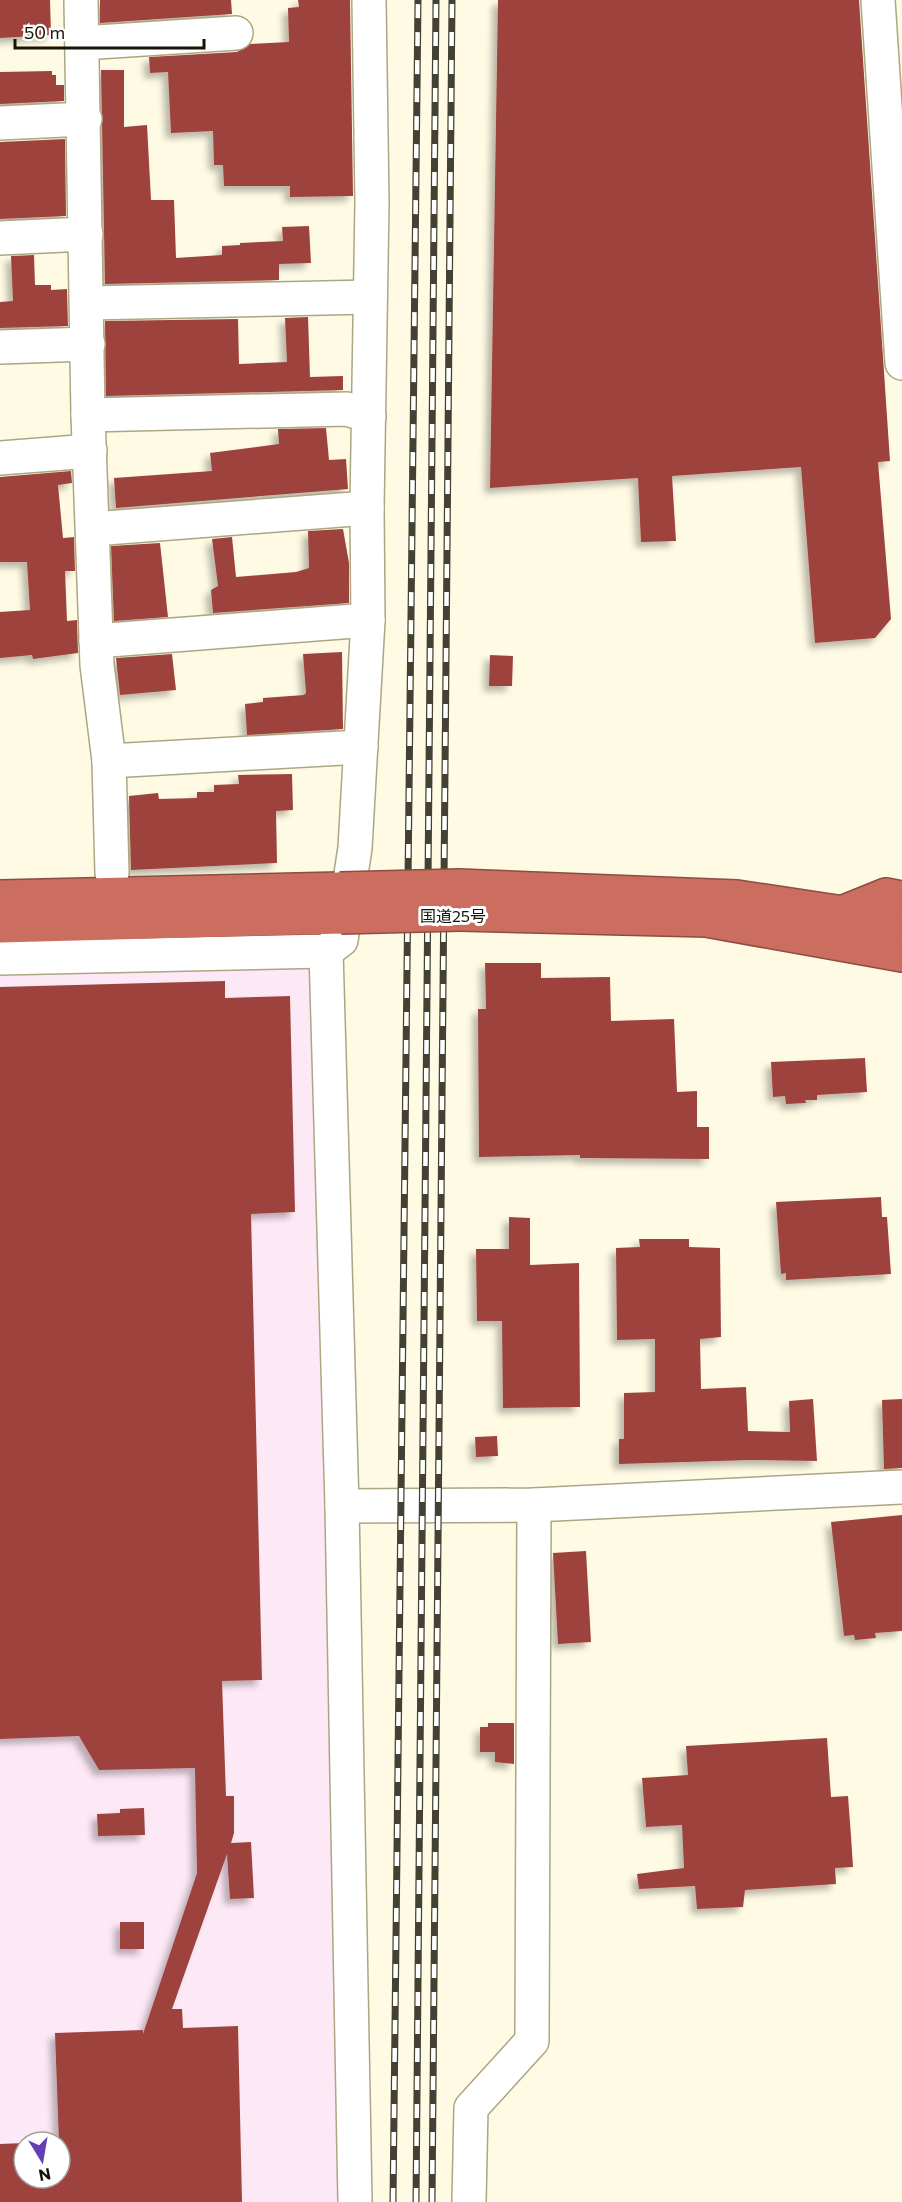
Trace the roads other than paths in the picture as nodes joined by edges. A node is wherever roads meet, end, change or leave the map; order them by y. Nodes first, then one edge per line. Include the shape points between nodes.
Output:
1 (81, 0) edge
2 (369, 0) edge
3 (878, 0) edge
4 (236, 33) dead end
5 (82, 43) junction
6 (85, 119) junction
7 (0, 123) edge
8 (895, 123) edge
9 (87, 234) junction
10 (0, 238) edge
11 (370, 297) junction
12 (87, 303) junction
13 (88, 344) junction
14 (0, 347) edge
15 (902, 363) edge
16 (88, 415) junction
17 (369, 416) junction
18 (90, 451) junction
19 (0, 458) edge
20 (367, 508) junction
21 (93, 529) junction
22 (368, 620) junction
23 (96, 641) junction
24 (361, 747) junction
25 (109, 761) junction
26 (112, 873) dead end
27 (0, 897) edge
28 (902, 898) edge
29 (459, 900) junction
30 (341, 903) junction
31 (842, 913) junction
32 (902, 922) edge
33 (0, 926) edge
34 (869, 949) junction
35 (326, 951) junction
36 (902, 956) edge
37 (0, 958) edge
38 (902, 975) edge
39 (902, 1487) edge
40 (534, 1505) junction
41 (342, 1506) junction
42 (355, 2202) edge
43 (469, 2202) edge

1 - 5 street
2 - 11 street
3 - 8 street
4 - 5 street
5 - 6 street
6 - 7 street
6 - 9 street
8 - 15 street
9 - 10 street
9 - 12 street
11 - 12 street
11 - 17 street
12 - 13 street
13 - 14 street
13 - 16 street
16 - 17 street via 347,409
16 - 18 street
17 - 20 street
18 - 19 street
18 - 21 street
20 - 21 street
20 - 22 street
21 - 23 street
22 - 23 street
22 - 24 street
23 - 25 street
24 - 25 street
24 - 35 street via 355,848 341,940
25 - 26 street
27 - 30 highway, 国道25号
28 - 31 highway via 886,895
29 - 30 highway, 国道25号, bridge
29 - 31 highway, 国道25号 via 737,897
29 - 34 highway, 国道25号 via 706,920
30 - 33 highway, 国道25号
31 - 32 highway, 国道25号
34 - 36 highway, 国道25号
34 - 38 highway via 881,970
35 - 37 street
35 - 41 street
39 - 40 street
40 - 41 street
40 - 43 street via 532,2041 471,2108
41 - 42 street

